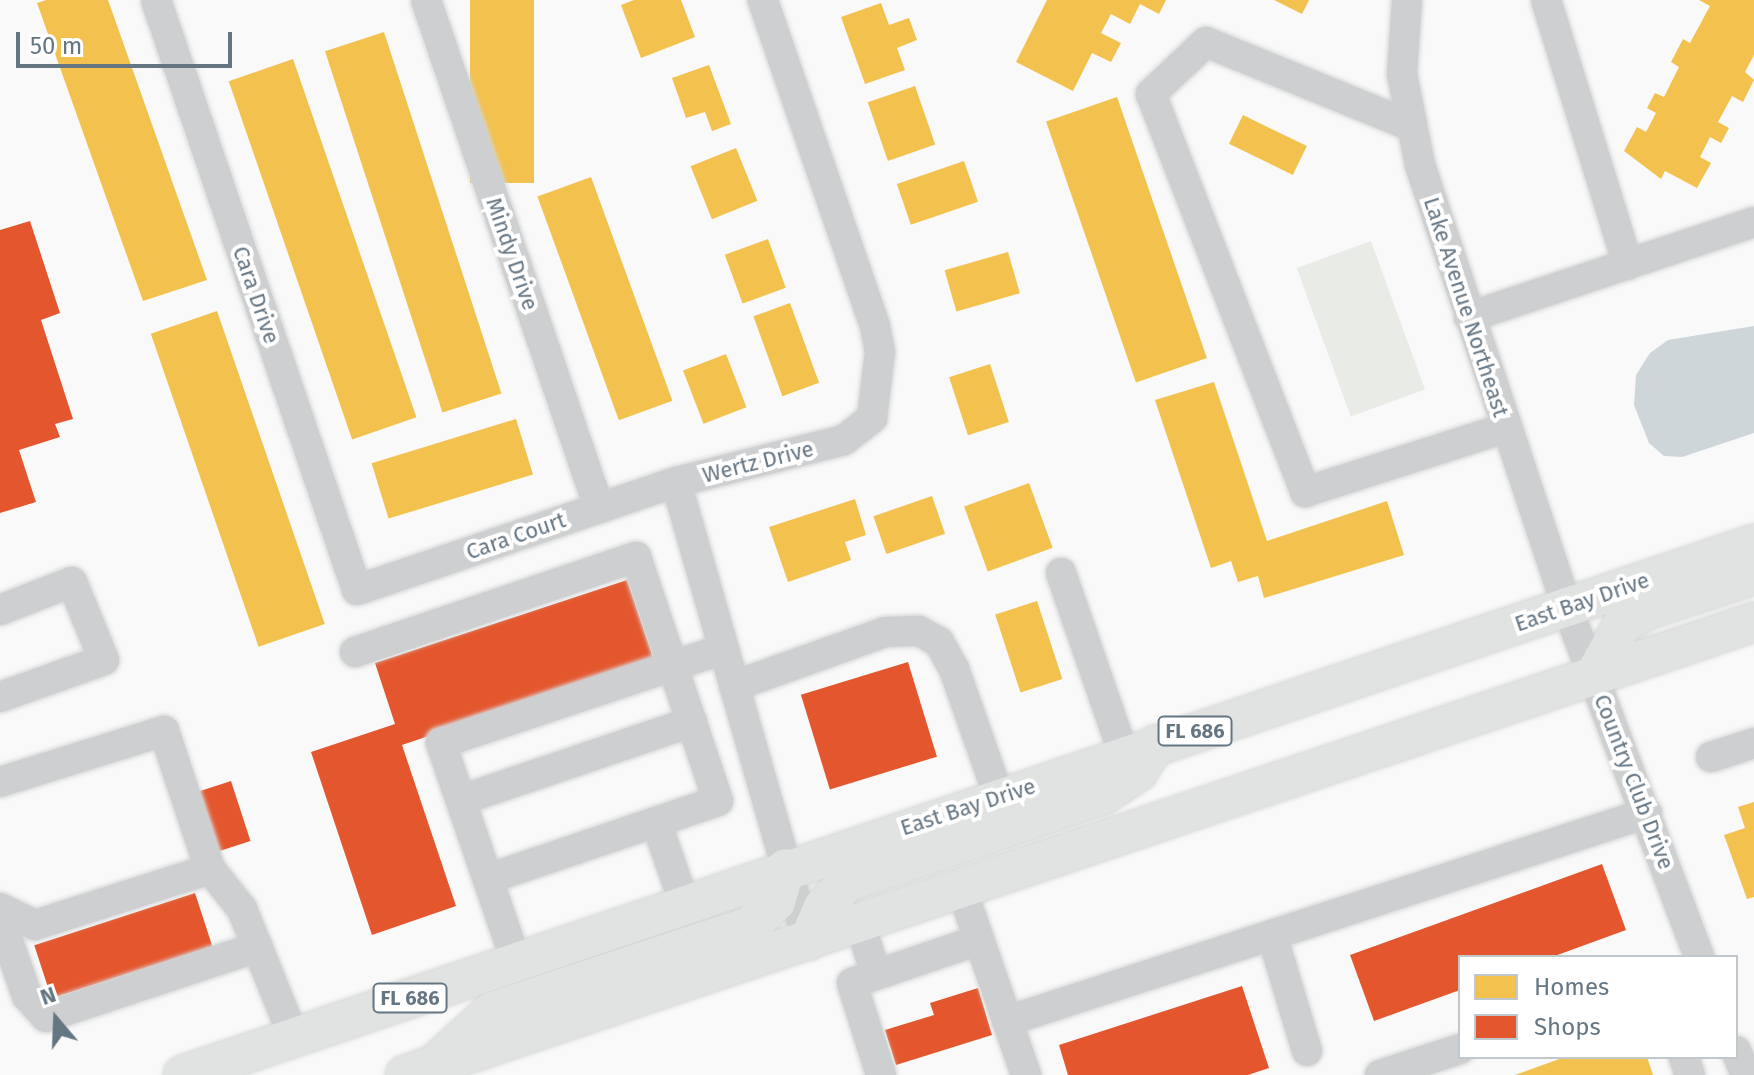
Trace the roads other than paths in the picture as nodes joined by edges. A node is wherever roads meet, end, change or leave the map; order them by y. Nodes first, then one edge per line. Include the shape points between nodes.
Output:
1 (156, 0) edge
2 (426, 0) edge
3 (763, 0) edge
4 (1407, 0) edge
5 (1546, 0) edge
6 (1409, 125) junction
7 (1754, 222) edge
8 (1628, 265) junction
9 (1469, 317) junction
10 (1506, 428) junction
11 (676, 482) junction
12 (599, 508) junction
13 (1754, 544) edge
14 (1061, 573) dead end
15 (1754, 575) edge
16 (357, 590) joint
17 (1567, 607) junction
18 (0, 610) edge
19 (1754, 622) edge
20 (723, 649) junction
21 (355, 652) dead end
22 (672, 665) junction
23 (1593, 677) junction
24 (734, 686) junction
25 (0, 697) edge
26 (692, 722) junction
27 (1754, 743) edge
28 (1140, 750) junction
29 (1711, 757) dead end
30 (0, 782) edge
31 (999, 797) junction
32 (461, 800) junction
33 (1647, 813) junction
34 (656, 822) junction
35 (786, 868) junction
36 (210, 869) junction
37 (488, 879) junction
38 (962, 890) junction
39 (684, 902) junction
40 (0, 908) edge
41 (0, 918) edge
42 (860, 924) junction
43 (1272, 935) junction
44 (979, 940) junction
45 (808, 941) junction
46 (258, 947) junction
47 (1698, 955) edge
48 (516, 961) junction
49 (876, 974) junction
50 (1007, 1021) junction
51 (294, 1038) junction
52 (1458, 1050) edge
53 (1307, 1051) dead end
54 (1738, 1056) edge
55 (419, 1070) edge
56 (183, 1075) edge
57 (881, 1075) edge
58 (1026, 1075) edge
59 (1380, 1075) edge
60 (1746, 1075) edge

1 - 16 street, Cara Drive
2 - 12 street, Mindy Drive
3 - 11 street, Wertz Drive via 875,326 880,352 872,418 844,440
4 - 6 street, Lake Avenue Northeast via 1402,74
5 - 8 street
6 - 9 street, Lake Avenue Northeast
6 - 10 street via 1206,42 1151,94 1305,492
7 - 8 street
8 - 9 street
9 - 10 street, Lake Avenue Northeast
10 - 17 street, Lake Avenue Northeast
11 - 12 street, Cara Court
11 - 20 street, Wertz Drive
12 - 16 street, Cara Court
13 - 17 main road, East Bay Drive / FL 686
14 - 28 street
15 - 23 main road via 1647,610 1623,624
17 - 23 street, Country Club Drive
17 - 28 main road, East Bay Drive / FL 686
18 - 25 street via 72,582 104,660
19 - 23 main road
20 - 22 street
20 - 24 street, Wertz Drive
21 - 22 street via 636,557
22 - 26 street
22 - 32 street via 441,743
23 - 33 street, Country Club Drive
23 - 38 main road
24 - 31 street via 886,632 919,631 939,642 954,669
24 - 35 street, Wertz Drive
26 - 32 street
26 - 34 street via 718,801
27 - 29 street
28 - 31 main road, East Bay Drive / FL 686
28 - 45 main road via 1138,772 1103,795 847,882 823,907
30 - 36 street via 164,731
31 - 35 main road, East Bay Drive / FL 686
32 - 37 street
33 - 43 street
33 - 47 street, Country Club Drive
34 - 37 street
34 - 39 street
35 - 39 main road, East Bay Drive / FL 686
35 - 45 street, Wertz Drive
35 - 55 main road via 776,902 750,926 493,1011
36 - 40 street via 35,925
36 - 46 street via 242,909
37 - 48 street
38 - 42 main road
38 - 44 street
39 - 48 main road, East Bay Drive / FL 686
41 - 46 street via 27,996 46,1017
42 - 45 main road
42 - 49 street
43 - 50 street
43 - 53 street
44 - 49 street
44 - 50 street
45 - 55 main road
46 - 51 street
48 - 51 main road, East Bay Drive / FL 686
49 - 57 street via 852,983
50 - 58 street
51 - 56 main road, East Bay Drive / FL 686
52 - 59 street
54 - 60 street

